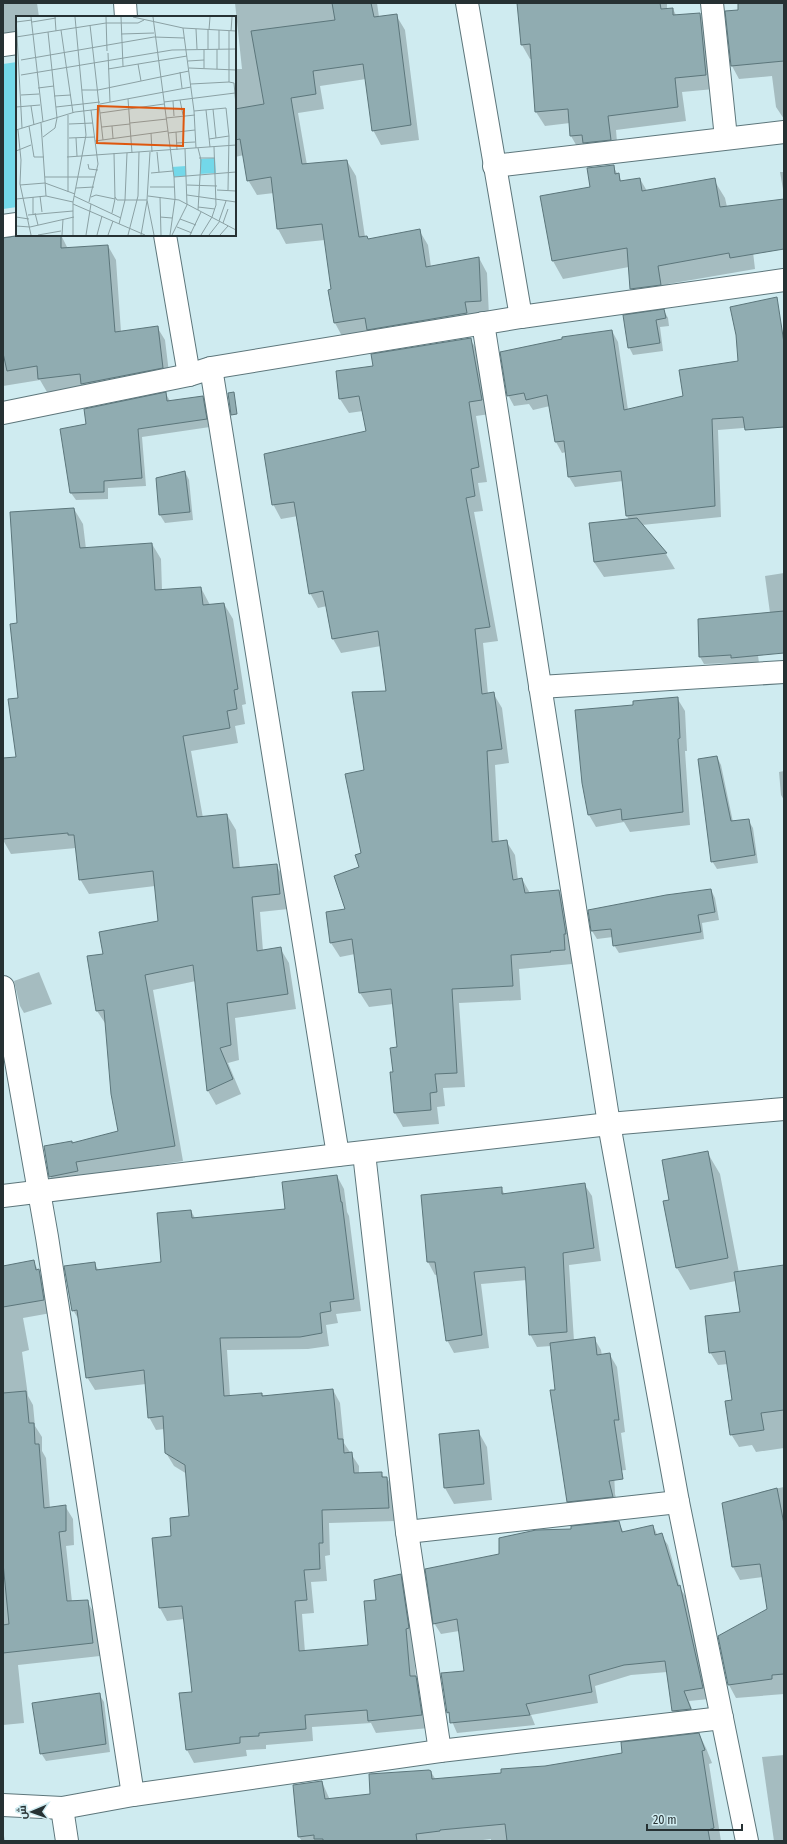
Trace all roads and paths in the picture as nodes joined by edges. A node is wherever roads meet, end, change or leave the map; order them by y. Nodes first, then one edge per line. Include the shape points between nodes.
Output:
1 (125, 3) edge
2 (467, 3) edge
3 (712, 3) edge
4 (126, 16) edge
5 (16, 43) edge
6 (3, 45) edge
7 (784, 132) edge
8 (726, 138) junction
9 (494, 166) junction
10 (16, 224) edge
11 (3, 226) edge
12 (165, 236) edge
13 (784, 280) edge
14 (521, 317) junction
15 (483, 323) junction
16 (211, 368) junction
17 (190, 374) junction
18 (3, 413) edge
19 (784, 672) edge
20 (540, 688) junction
21 (3, 987) edge
22 (784, 1109) edge
23 (609, 1124) junction
24 (364, 1153) junction
25 (338, 1155) junction
26 (39, 1192) junction
27 (3, 1196) edge
28 (678, 1502) junction
29 (407, 1532) junction
30 (722, 1718) junction
31 (440, 1751) junction
32 (133, 1795) junction
33 (3, 1804) edge
34 (62, 1808) junction
35 (67, 1841) edge
36 (747, 1841) edge

1 - 4 street
2 - 9 street
3 - 8 street
5 - 6 street
7 - 8 street
8 - 9 street
9 - 14 street
10 - 11 street
12 - 17 street
13 - 14 street
14 - 15 street
15 - 16 street
15 - 20 street
16 - 17 street
16 - 25 street
17 - 18 street
19 - 20 street
20 - 23 street
21 - 26 street
22 - 23 street
23 - 24 street
23 - 28 street
24 - 25 street
24 - 29 street
25 - 26 street
26 - 27 street
26 - 32 street
28 - 29 street
28 - 30 street
29 - 31 street
30 - 31 street
30 - 36 street
31 - 32 street
32 - 34 street
33 - 34 street
34 - 35 street

